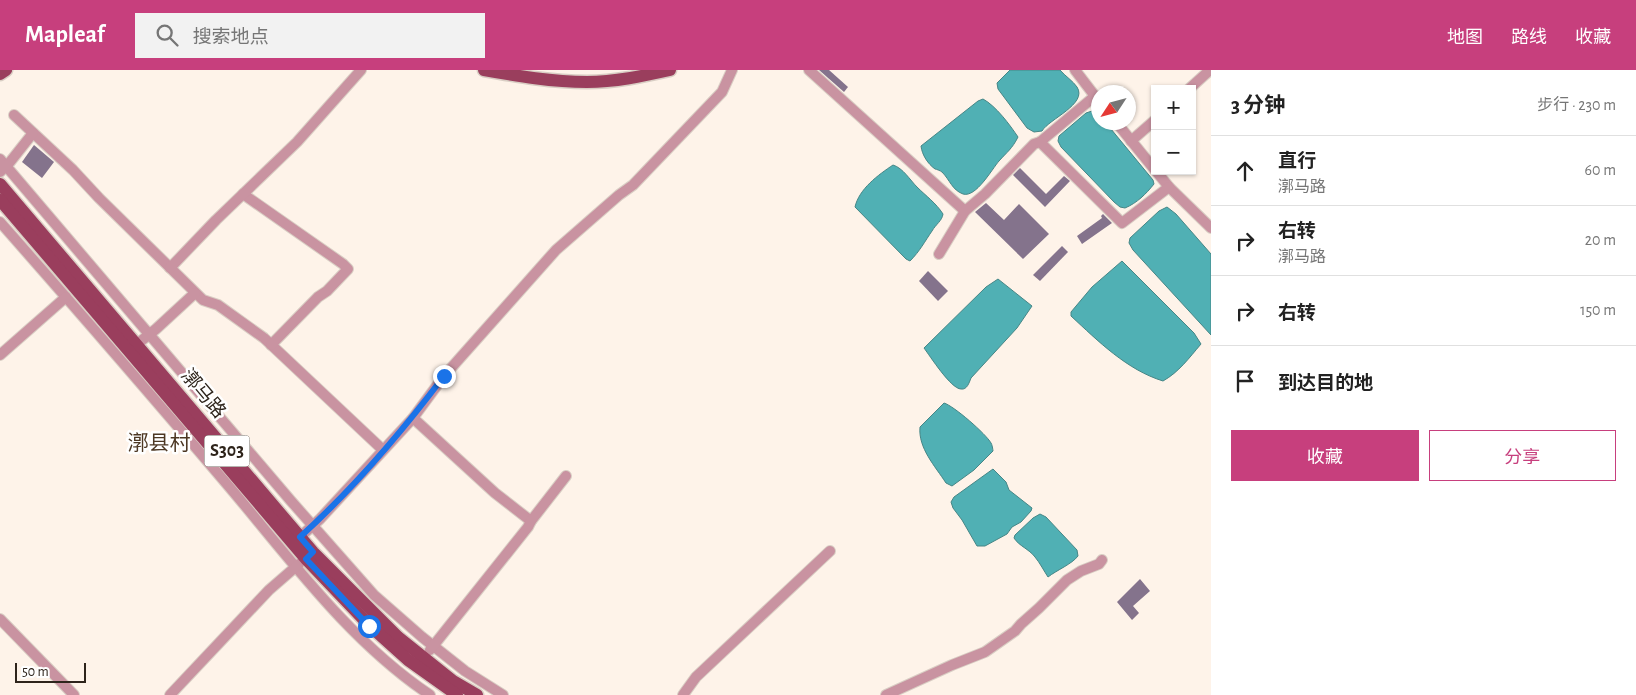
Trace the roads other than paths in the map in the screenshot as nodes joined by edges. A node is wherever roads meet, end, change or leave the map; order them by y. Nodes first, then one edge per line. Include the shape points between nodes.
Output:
1 (6, 70) edge
2 (362, 70) edge
3 (484, 70) edge
4 (670, 70) edge
5 (732, 70) edge
6 (808, 70) edge
7 (1075, 70) edge
8 (1210, 70) edge
9 (0, 74) edge
10 (1193, 85) edge
11 (1091, 90) edge
12 (1091, 103) edge
13 (14, 115) dead end
14 (1151, 124) edge
15 (1122, 130) edge
16 (34, 133) junction
17 (1131, 141) junction
18 (1040, 142) junction
19 (2, 166) edge
20 (1151, 166) edge
21 (1158, 175) edge
22 (0, 184) edge
23 (1169, 187) junction
24 (243, 194) junction
25 (0, 200) edge
26 (965, 211) junction
27 (0, 222) edge
28 (1211, 228) edge
29 (939, 254) dead end
30 (170, 268) junction
31 (195, 293) junction
32 (66, 297) junction
33 (149, 334) junction
34 (136, 345) junction
35 (271, 345) junction
36 (0, 355) edge
37 (413, 418) junction
38 (383, 450) junction
39 (566, 476) dead end
40 (531, 521) junction
41 (313, 525) junction
42 (300, 537) junction
43 (830, 551) dead end
44 (305, 559) junction
45 (1102, 560) dead end
46 (0, 619) edge
47 (433, 646) junction
48 (423, 658) junction
49 (414, 684) junction
50 (74, 695) edge
51 (170, 695) edge
52 (416, 695) edge
53 (430, 695) edge
54 (457, 695) edge
55 (477, 695) edge
56 (503, 695) edge
57 (683, 695) edge
58 (886, 695) edge

1 - 9 main road
2 - 24 street via 297,142
3 - 4 main road via 545,80 589,82
5 - 37 street via 722,92 633,185 556,250 444,376
6 - 26 street
7 - 11 street
8 - 10 street
12 - 18 street
13 - 16 street
14 - 17 street
15 - 17 street
16 - 19 street
16 - 30 street
17 - 20 street
18 - 23 street via 1122,223
18 - 26 street via 1034,144
19 - 33 street
21 - 23 street
22 - 34 main road, 漷马路 / S303
23 - 28 street
24 - 30 street
24 - 35 street via 348,269
25 - 44 main road, 漷马路 / S303
26 - 29 street
27 - 32 street
30 - 31 street
31 - 33 street
31 - 35 street via 202,300 218,305
32 - 36 street
32 - 44 street via 233,491
33 - 34 street
33 - 41 street
34 - 42 main road, 漷马路 / S303
35 - 38 street
37 - 38 street
37 - 40 street via 495,493
38 - 41 street
39 - 40 street
40 - 47 street
41 - 42 street
41 - 47 street via 374,595
42 - 44 main road, 漷马路 / S303
43 - 57 street via 696,678
44 - 48 main road, 漷马路 / S303
44 - 49 street via 371,647
44 - 51 street via 269,590
44 - 54 main road, 漷马路 / S303 via 369,626 408,660
45 - 58 street via 1067,580 1015,631 985,652
46 - 50 street
47 - 48 street
47 - 56 street
48 - 55 main road, 漷马路 / S303
49 - 52 street
49 - 53 street

